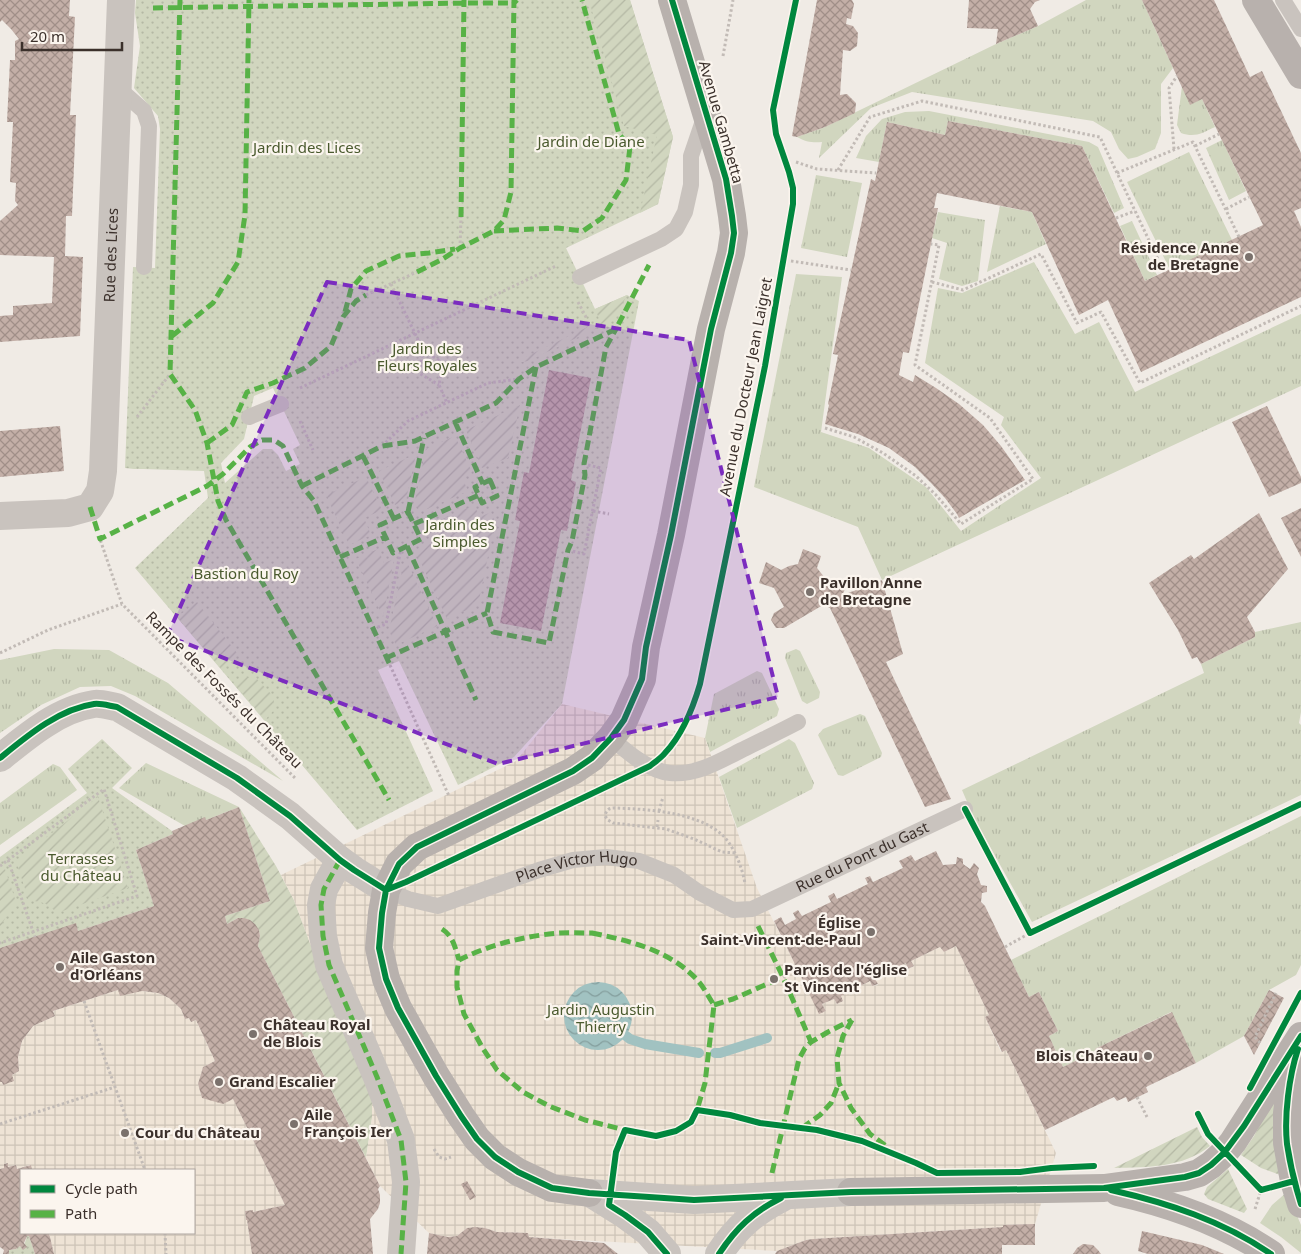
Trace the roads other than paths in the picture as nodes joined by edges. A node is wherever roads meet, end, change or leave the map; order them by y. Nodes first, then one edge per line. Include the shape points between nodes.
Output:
1 (121, 0) edge
2 (672, 0) edge
3 (1256, 0) edge
4 (1283, 0) edge
5 (1301, 29) edge
6 (1301, 75) edge
7 (117, 87) junction
8 (705, 113) junction
9 (144, 267) dead end
10 (580, 278) dead end
11 (281, 404) dead end
12 (249, 417) dead end
13 (0, 516) edge
14 (798, 722) dead end
15 (611, 738) junction
16 (0, 758) edge
17 (965, 810) dead end
18 (340, 860) junction
19 (386, 890) junction
20 (762, 905) joint
21 (1301, 1038) edge
22 (1104, 1188) junction
23 (851, 1192) joint
24 (589, 1193) junction
25 (786, 1195) junction
26 (1301, 1204) edge
27 (401, 1254) edge
28 (667, 1254) edge
29 (719, 1254) edge
30 (1271, 1254) edge

1 - 7 street, Rue des Lices
2 - 8 main road, Avenue Gambetta
3 - 6 main road
4 - 5 lane
7 - 9 lane via 144,111 149,126
7 - 13 street, Rue des Lices via 100,491 90,507 68,513
8 - 10 lane via 691,156 691,185 685,212 676,229
8 - 15 main road, Avenue Gambetta via 726,179 734,233 731,253 711,329 642,679 624,720
11 - 12 lane
14 - 15 lane via 714,764 682,774 650,766
15 - 19 main road, Avenue Gambetta via 592,758 573,771 417,847 400,864
16 - 18 street via 36,730 72,710 96,704 117,707 237,778 290,816
17 - 20 lane, Rue du Pont du Gast
18 - 19 street
18 - 27 street via 324,889 320,905 323,936 329,966 401,1140 406,1182
19 - 20 lane, Place Victor Hugo via 408,900 438,906 573,860 606,857 639,861 674,875 733,910
19 - 24 main road, Avenue Gambetta via 379,948 386,979 398,1008 461,1116 477,1139 518,1172 552,1188
21 - 22 main road via 1244,1126 1211,1165 1185,1177
21 - 26 main road via 1293,1066 1287,1143
22 - 23 main road
22 - 30 main road via 1192,1214 1242,1236
23 - 25 street
24 - 25 street via 694,1200
24 - 28 street via 648,1232
25 - 29 street via 738,1228

